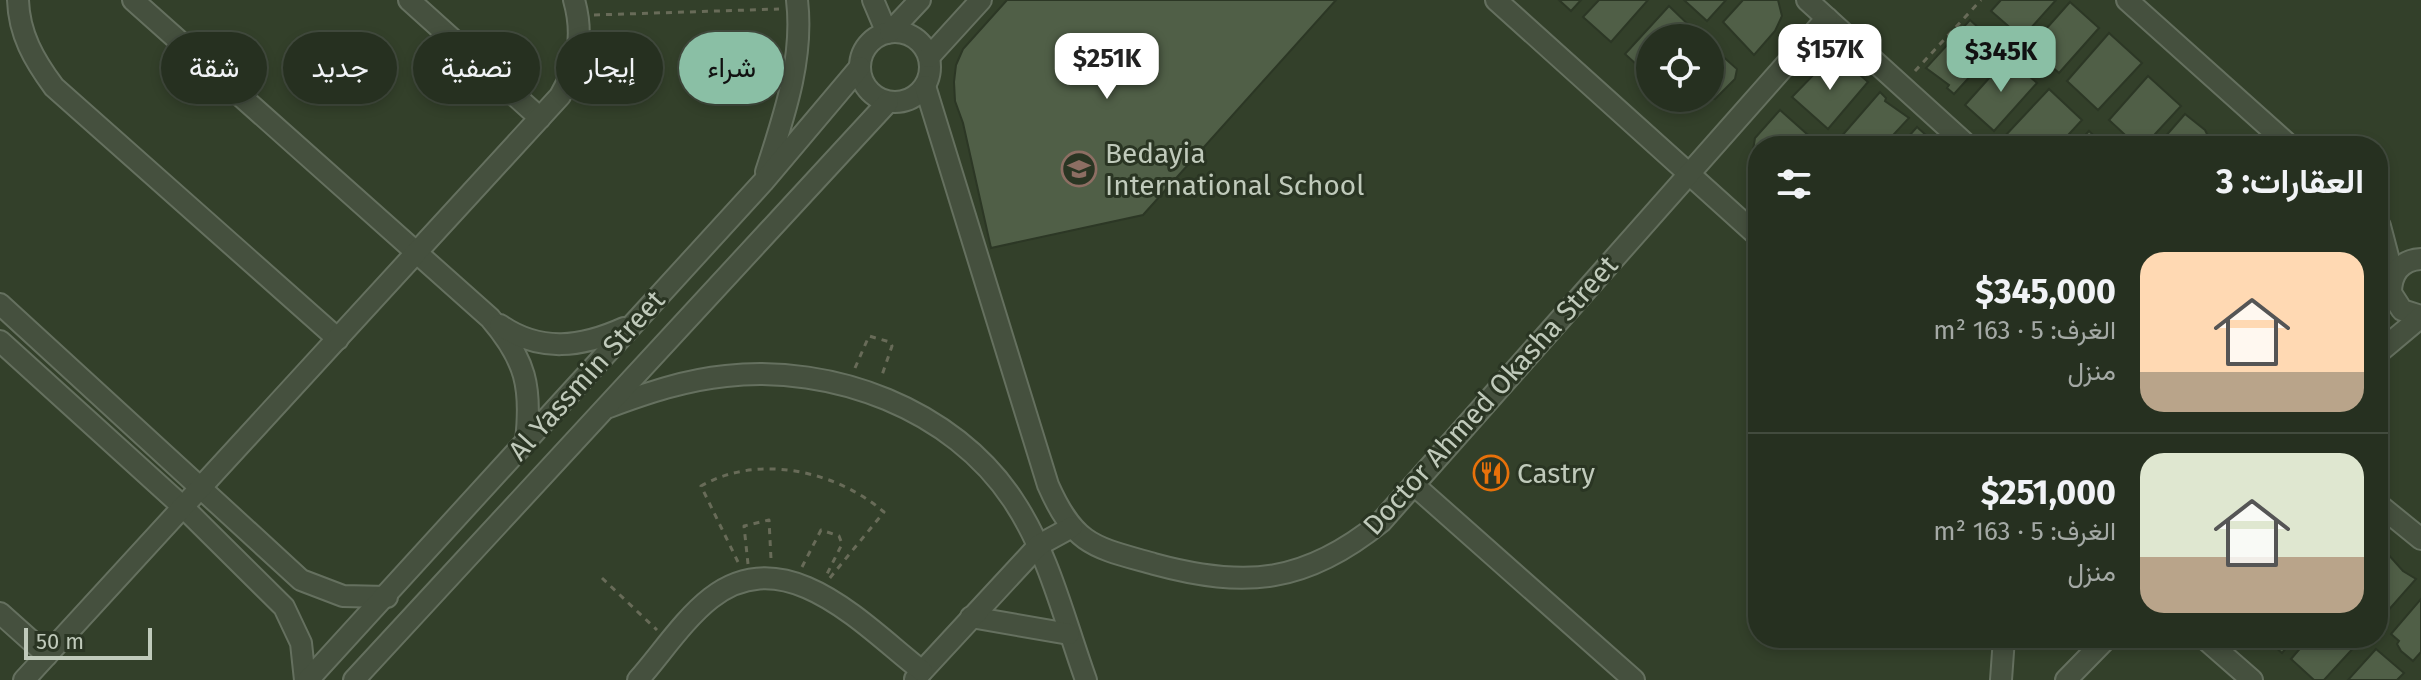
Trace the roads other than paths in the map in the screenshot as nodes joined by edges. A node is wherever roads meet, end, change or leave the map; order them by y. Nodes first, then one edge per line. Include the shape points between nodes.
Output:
1 (18, 0) edge
2 (133, 0) edge
3 (409, 0) edge
4 (873, 0) edge
5 (920, 0) edge
6 (981, 0) edge
7 (1496, 0) edge
8 (1807, 0) edge
9 (2127, 0) edge
10 (798, 4) edge
11 (576, 8) edge
12 (1827, 18) junction
13 (889, 32) junction
14 (929, 57) junction
15 (860, 67) junction
16 (925, 86) junction
17 (888, 102) junction
18 (540, 118) junction
19 (1957, 136) edge
20 (2276, 136) edge
21 (1689, 174) junction
22 (763, 182) junction
23 (1748, 227) edge
24 (2388, 236) edge
25 (418, 252) junction
26 (2388, 257) edge
27 (2421, 259) edge
28 (2393, 292) junction
29 (0, 304) edge
30 (2388, 314) edge
31 (2421, 316) edge
32 (490, 318) junction
33 (630, 326) junction
34 (338, 339) junction
35 (0, 341) edge
36 (2388, 343) edge
37 (604, 409) junction
38 (526, 441) junction
39 (1414, 485) junction
40 (201, 488) junction
41 (183, 507) junction
42 (2388, 512) edge
43 (1072, 527) junction
44 (2421, 539) edge
45 (1039, 545) junction
46 (387, 597) junction
47 (0, 613) edge
48 (971, 617) junction
49 (1069, 634) junction
50 (2003, 648) edge
51 (2097, 648) edge
52 (2215, 648) edge
53 (47, 655) junction
54 (368, 672) edge
55 (918, 676) edge
56 (24, 680) edge
57 (306, 680) edge
58 (354, 680) edge
59 (638, 680) edge
60 (1086, 680) edge
61 (1634, 680) edge
62 (2001, 680) edge
63 (2066, 680) edge
64 (2252, 680) edge

1 - 34 street via 29,48 54,87
2 - 25 street
3 - 18 street
4 - 13 street
5 - 13 street
6 - 14 street
7 - 21 street
8 - 12 street
9 - 20 street
10 - 22 street via 790,97
11 - 18 street via 580,37 570,78
12 - 19 street
12 - 21 street, Doctor Ahmed Okasha Street
13 - 14 street via 910,35
13 - 15 street via 871,42
14 - 16 street via 931,72
15 - 17 street via 865,86
15 - 22 street, Al Yassmin Street
16 - 17 street via 913,98
16 - 43 street, Doctor Ahmed Okasha Street via 1048,485
17 - 37 street, Al Yassmin Street
18 - 25 street
21 - 23 street
21 - 39 street, Doctor Ahmed Okasha Street
22 - 33 street, Al Yassmin Street
24 - 27 street
25 - 32 street
25 - 34 street
26 - 28 street
27 - 28 street via 2402,264
28 - 30 street
28 - 31 street via 2411,315
29 - 40 street
31 - 36 street
32 - 33 street via 515,335 543,344 573,345
32 - 38 street via 510,341 526,373
33 - 38 street, Al Yassmin Street
34 - 40 street
35 - 41 street
37 - 45 street via 667,386 727,376 788,376 847,386 929,420 975,456 1012,498
37 - 54 street, Al Yassmin Street
38 - 46 street, Al Yassmin Street
39 - 43 street, Doctor Ahmed Okasha Street via 1351,547 1278,576 1200,577 1093,547
39 - 61 street
40 - 41 street
40 - 46 street via 301,580 343,596
41 - 53 street
41 - 57 street via 284,607 301,643
42 - 44 street
43 - 45 street
45 - 48 street
45 - 49 street
46 - 57 street, Al Yassmin Street
47 - 53 street
48 - 49 street
48 - 55 street
49 - 60 street
50 - 62 street
51 - 63 street
52 - 64 street
53 - 56 street
54 - 58 street, Al Yassmin Street
55 - 59 street via 819,591 772,577 748,580 709,599

